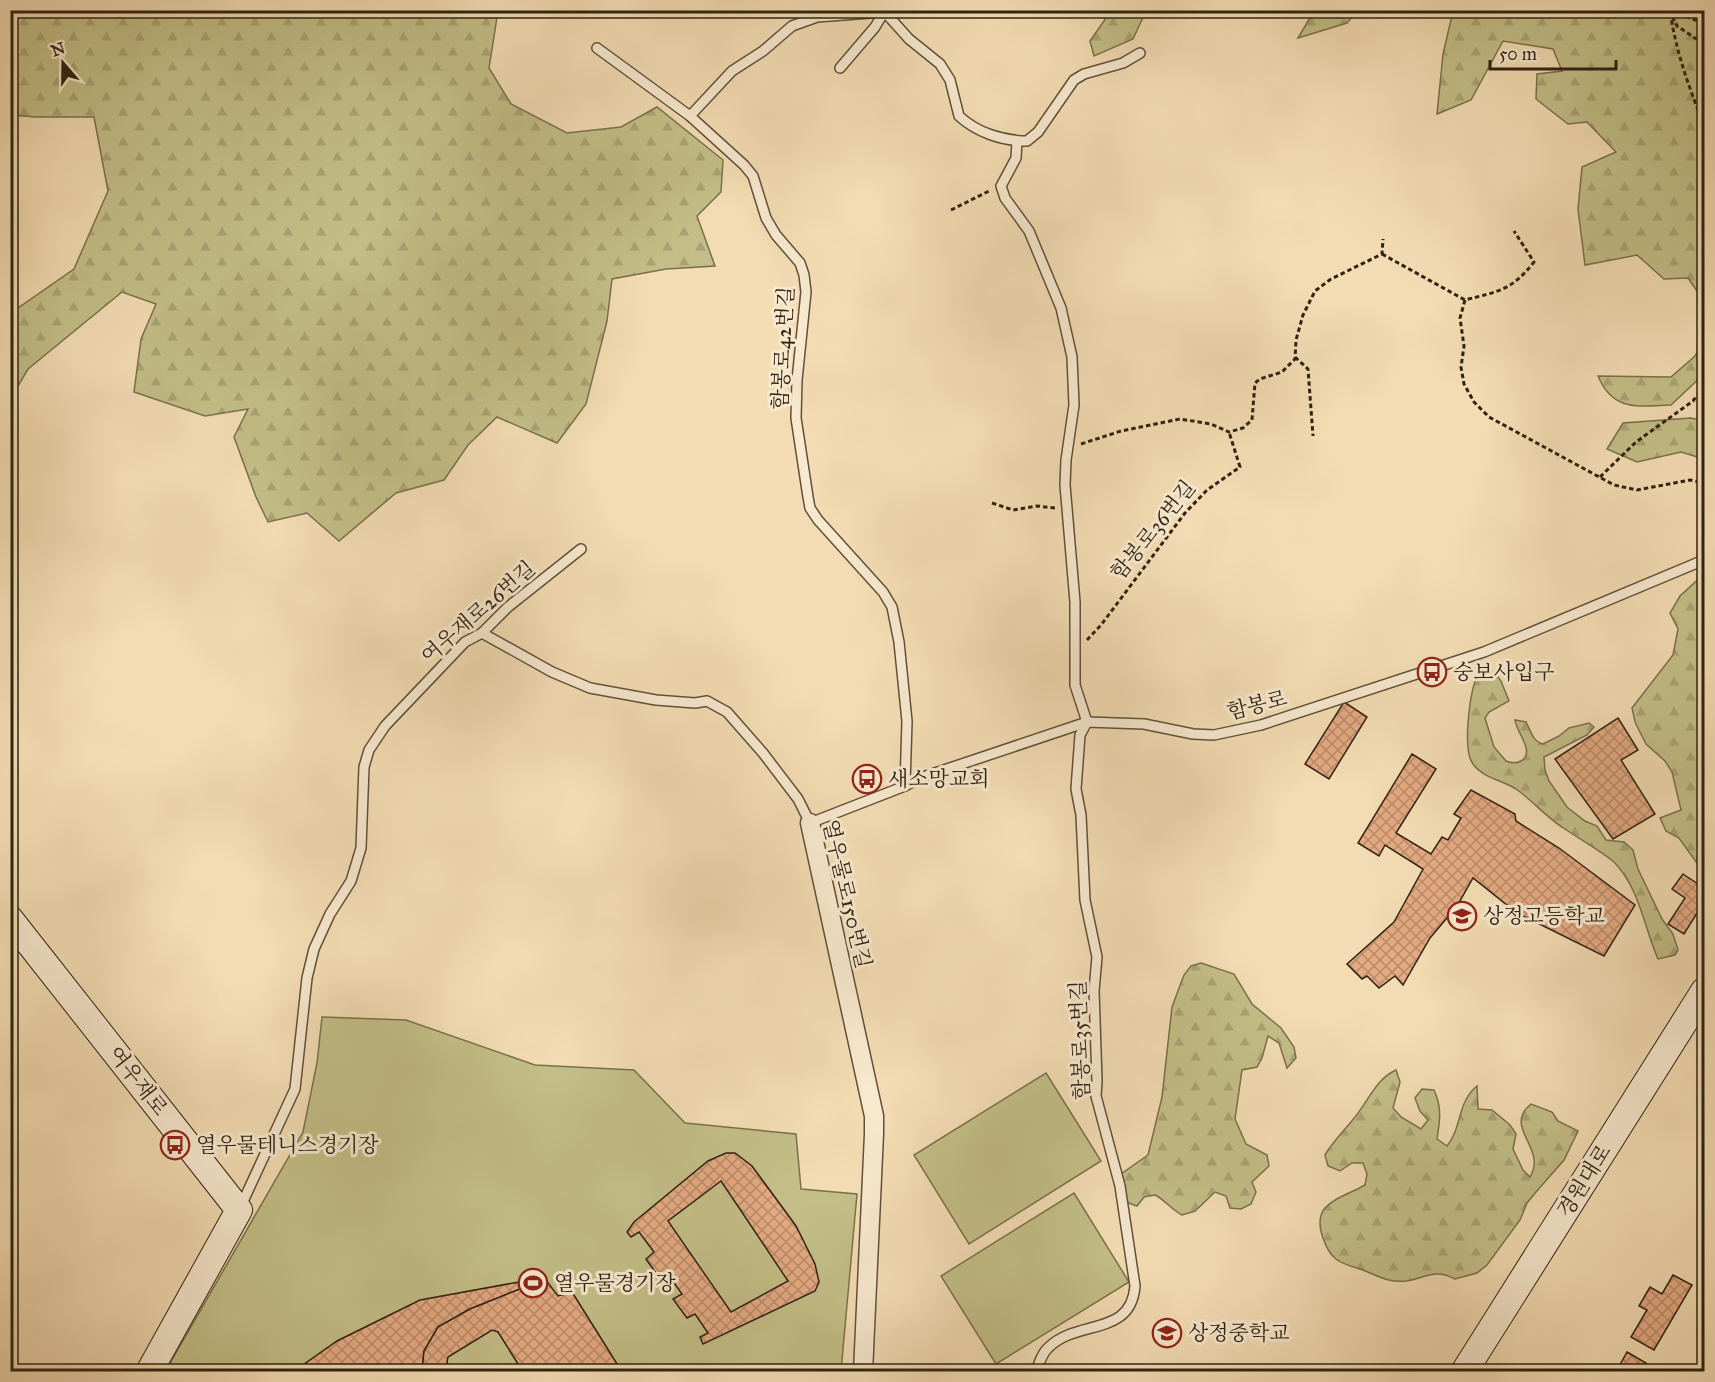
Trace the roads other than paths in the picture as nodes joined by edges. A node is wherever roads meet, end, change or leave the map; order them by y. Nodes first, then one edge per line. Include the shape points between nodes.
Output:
1 (884, 11) edge
2 (597, 48) dead end
3 (1140, 53) dead end
4 (840, 68) dead end
5 (690, 116) junction
6 (1017, 141) junction
7 (581, 549) dead end
8 (1704, 560) edge
9 (482, 633) junction
10 (1087, 722) junction
11 (905, 786) junction
12 (810, 824) junction
13 (10, 919) edge
14 (1704, 992) edge
15 (239, 1210) junction
16 (149, 1371) edge
17 (863, 1371) edge
18 (1036, 1371) edge
19 (1464, 1371) edge

1 - 4 lane
1 - 5 lane via 817,17 792,26 732,71
1 - 6 lane via 909,39 940,64 950,80 959,116 980,131
2 - 5 lane, 함봉로42번길
3 - 6 lane via 1074,80 1038,132 1027,141
5 - 11 lane, 함봉로42번길 via 753,176 766,218 800,263 804,275 796,418 808,497 818,520 892,607 907,721
6 - 10 lane via 1016,158 1001,186 1029,231 1061,308 1072,357 1074,405 1065,485 1075,602 1075,685
7 - 9 lane, 여우재로26번길 via 508,607
8 - 10 lane, 함봉로 via 1484,652 1261,725 1214,735 1144,724
9 - 12 lane, 열우물로150번길 via 590,688 656,700 707,701 727,712 798,799
9 - 15 lane, 여우재로26번길 via 465,642 416,692 369,750 364,766 361,848 351,881 314,949 307,978 295,1089
10 - 11 lane, 함봉로
10 - 18 lane, 함봉로35번길 via 1080,735 1076,789 1085,900 1096,957 1096,1096 1120,1186 1135,1286 1134,1298 1122,1316 1061,1338 1048,1347
11 - 12 lane, 함봉로
12 - 17 street, 열우물로150번길 via 874,1116
13 - 15 street, 여우재로
14 - 19 street, 경원대로
15 - 16 street

